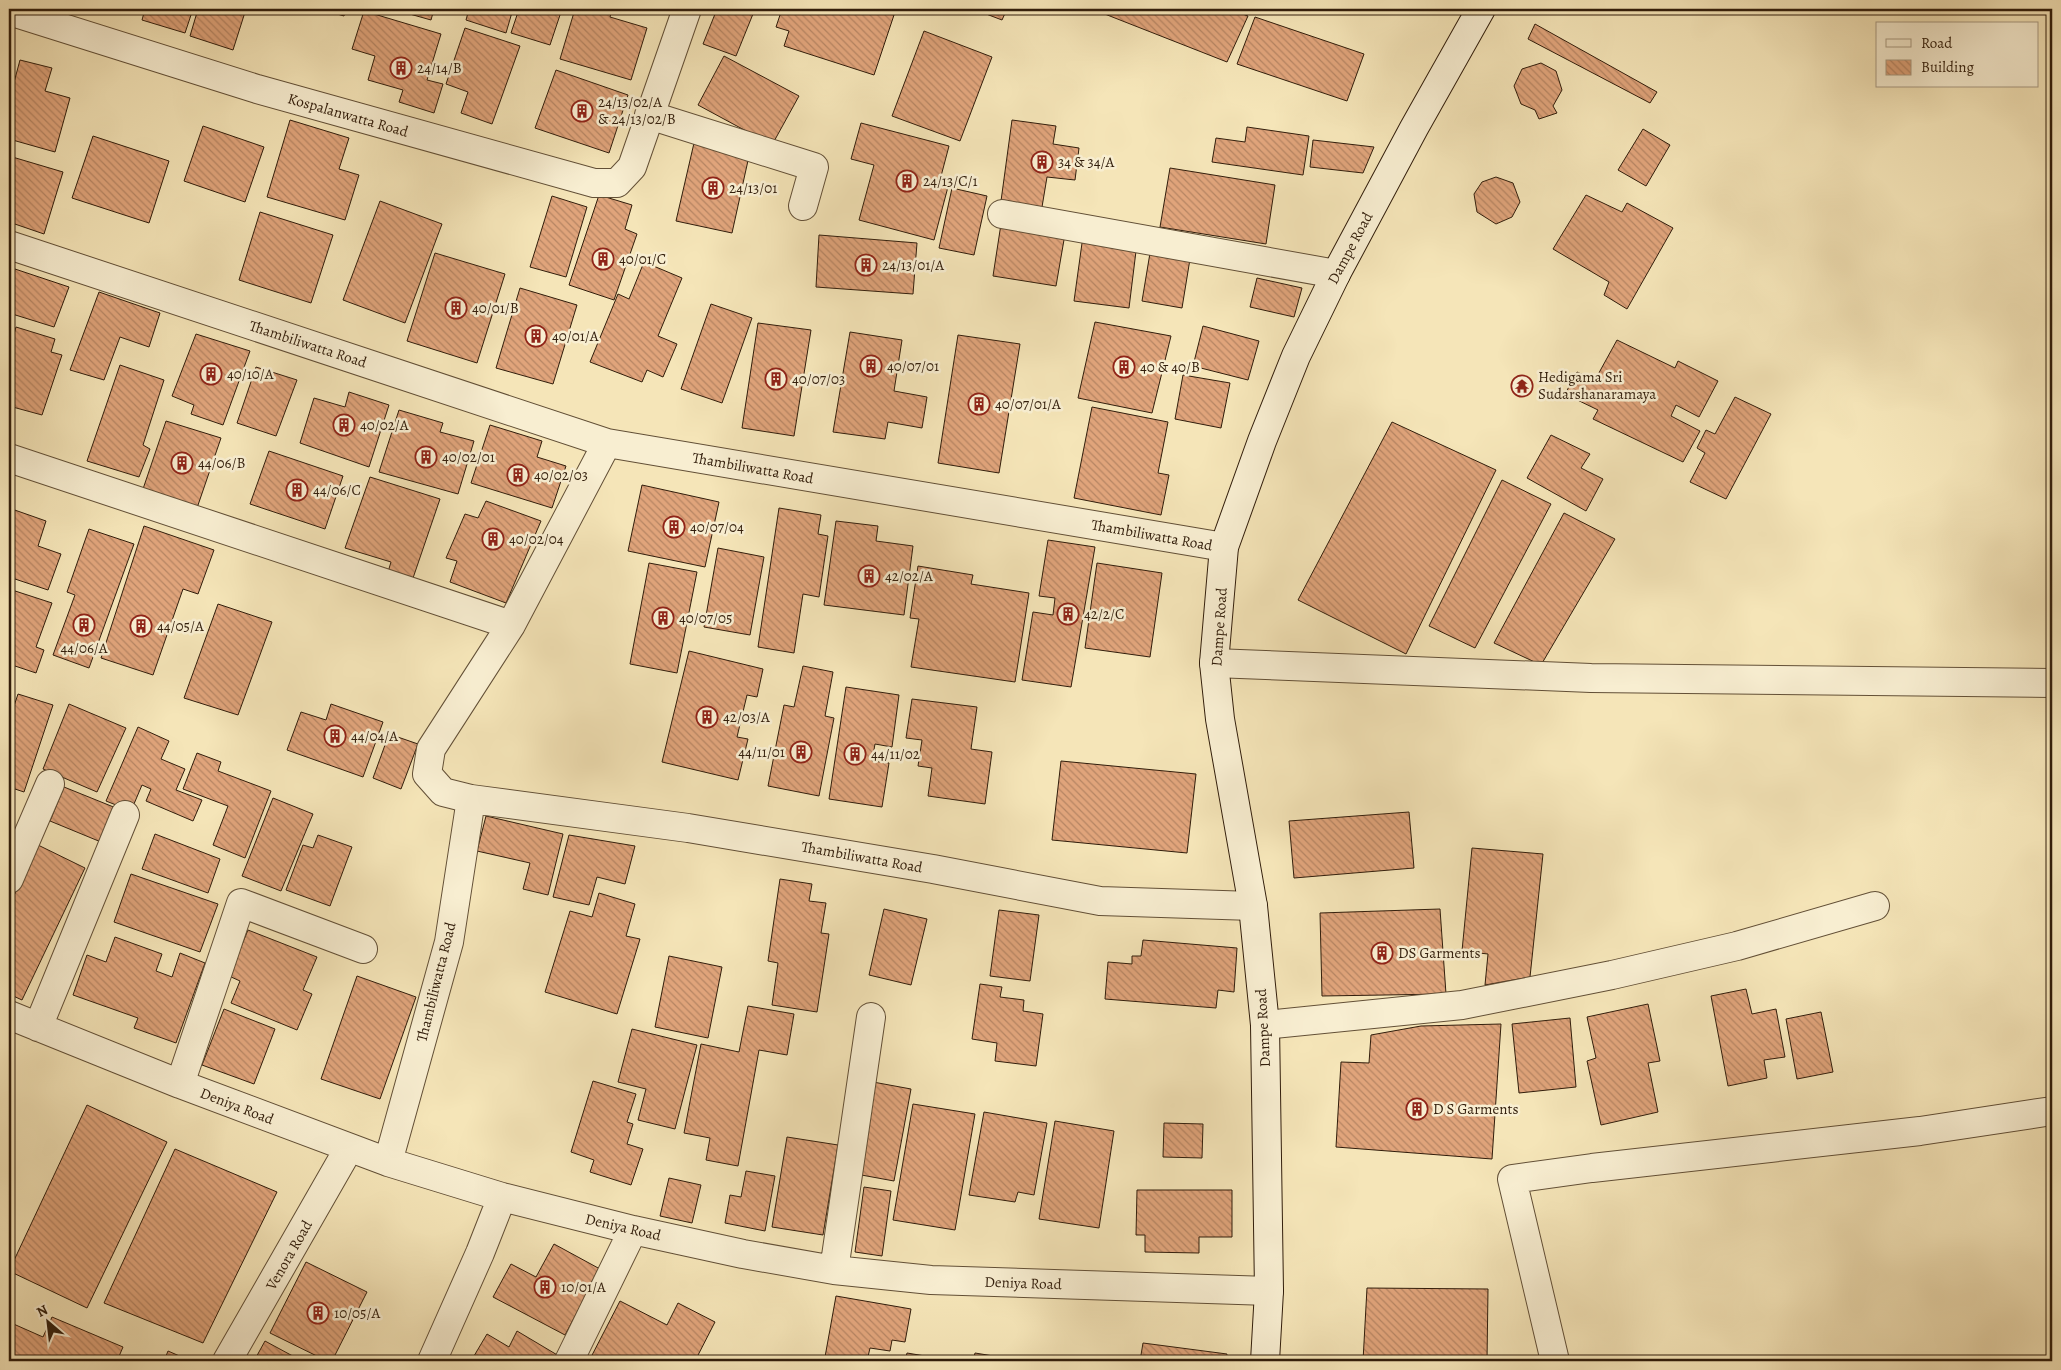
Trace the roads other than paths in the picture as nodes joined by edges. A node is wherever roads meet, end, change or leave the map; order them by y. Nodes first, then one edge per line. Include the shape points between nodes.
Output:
1 (687, 9) edge
2 (1481, 9) edge
3 (9, 11) edge
4 (649, 115) junction
5 (803, 206) dead end
6 (1002, 214) dead end
7 (9, 245) edge
8 (1336, 274) junction
9 (607, 443) junction
10 (9, 458) edge
11 (1224, 547) junction
12 (511, 624) junction
13 (1214, 663) junction
14 (2052, 683) edge
15 (50, 784) dead end
16 (471, 799) junction
17 (125, 815) dead end
18 (9, 879) edge
19 (1253, 906) junction
20 (1875, 906) dead end
21 (363, 949) dead end
22 (9, 1015) edge
23 (871, 1017) dead end
24 (1265, 1025) junction
25 (38, 1027) junction
26 (180, 1084) junction
27 (2052, 1111) edge
28 (350, 1148) junction
29 (388, 1162) junction
30 (502, 1197) junction
31 (633, 1230) junction
32 (834, 1270) junction
33 (1269, 1291) junction
34 (227, 1361) edge
35 (432, 1361) edge
36 (569, 1361) edge
37 (1265, 1361) edge
38 (1555, 1361) edge

1 - 4 street, Kospalanwatta Road
2 - 8 street, Dampe Road
3 - 4 street, Kospalanwatta Road via 257,90 594,183 617,183 632,167
4 - 5 street via 814,167
6 - 8 street
7 - 9 street, Thambiliwatta Road
8 - 11 street, Dampe Road via 1296,356
9 - 11 street, Thambiliwatta Road
9 - 12 street, Thambiliwatta Road
10 - 12 street
11 - 13 street, Dampe Road
12 - 16 street, Thambiliwatta Road via 431,749 427,774 443,792
13 - 14 street via 1591,678
13 - 19 street, Dampe Road via 1220,719
15 - 18 street
16 - 19 street, Thambiliwatta Road via 688,828 1100,901
16 - 29 street, Thambiliwatta Road via 449,942
17 - 25 street
19 - 24 street, Dampe Road
20 - 24 street via 1737,946 1462,1005
21 - 26 street via 241,903
22 - 25 street, Deniya Road
23 - 32 street
24 - 33 street, Dampe Road
25 - 26 street, Deniya Road
26 - 28 street, Deniya Road
27 - 38 street via 1920,1131 1512,1180
28 - 29 street, Deniya Road
28 - 34 street, Venora Road
29 - 30 street, Deniya Road
30 - 31 street, Deniya Road
30 - 35 street
31 - 32 street, Deniya Road
31 - 36 street
32 - 33 street, Deniya Road via 931,1280
33 - 37 street, Dampe Road

